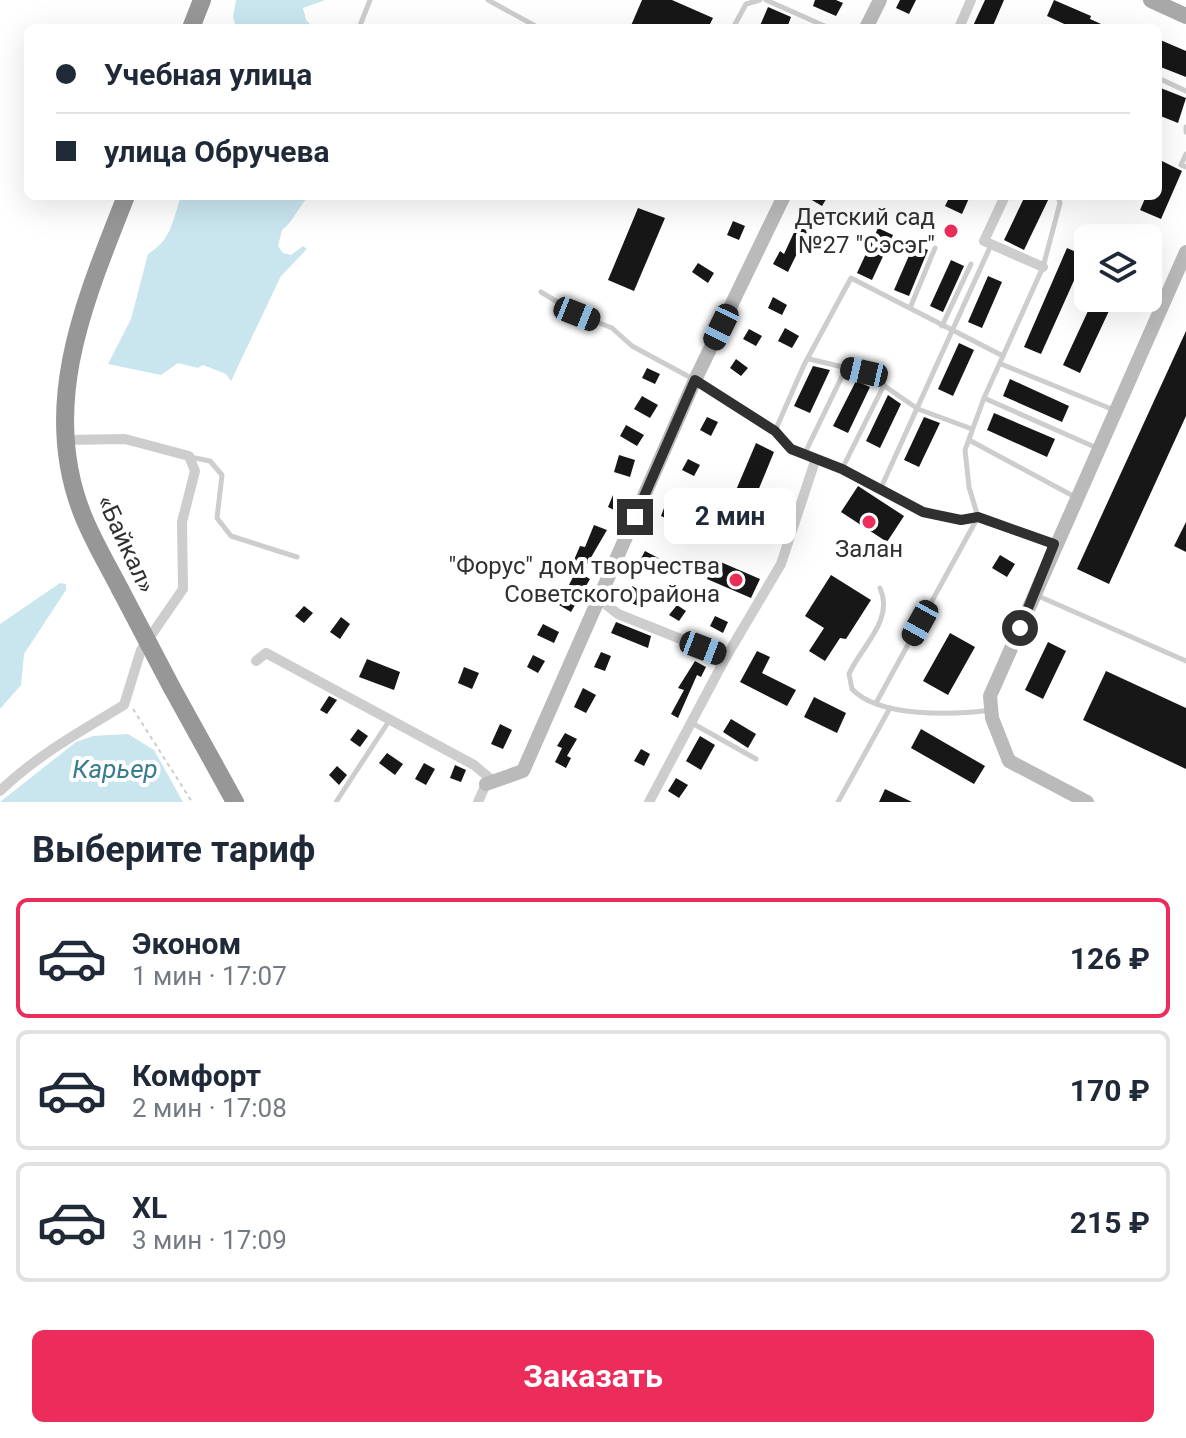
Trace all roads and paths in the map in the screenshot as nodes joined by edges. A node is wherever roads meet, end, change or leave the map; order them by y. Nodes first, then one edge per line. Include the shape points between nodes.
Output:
1 (202, 0) edge
2 (370, 0) edge
3 (488, 0) edge
4 (763, 0) edge
5 (880, 0) edge
6 (971, 0) edge
7 (1151, 0) edge
8 (1186, 16) edge
9 (193, 24) edge
10 (361, 24) edge
11 (532, 24) edge
12 (735, 24) edge
13 (820, 24) edge
14 (868, 24) edge
15 (961, 24) edge
16 (1162, 80) edge
17 (1186, 91) edge
18 (1186, 154) edge
19 (1186, 167) edge
20 (124, 200) edge
21 (782, 200) edge
22 (1003, 200) edge
23 (1059, 200) edge
24 (991, 244) junction
25 (935, 248) dead end
26 (1186, 252) edge
27 (971, 264) dead end
28 (1043, 267) junction
29 (541, 292) dead end
30 (910, 308) junction
31 (942, 326) junction
32 (954, 332) junction
33 (1003, 356) junction
34 (809, 359) junction
35 (1000, 364) junction
36 (846, 368) junction
37 (695, 380) junction
38 (884, 385) junction
39 (984, 398) junction
40 (918, 409) junction
41 (1114, 411) junction
42 (972, 429) junction
43 (775, 431) junction
44 (65, 440) junction
45 (969, 440) junction
46 (1098, 448) junction
47 (804, 455) junction
48 (189, 456) junction
49 (815, 461) junction
50 (842, 469) junction
51 (880, 490) junction
52 (1075, 497) junction
53 (978, 517) junction
54 (1054, 544) junction
55 (297, 557) dead end
56 (880, 588) dead end
57 (1035, 594) junction
58 (599, 599) junction
59 (726, 657) junction
60 (256, 661) dead end
61 (1186, 661) edge
62 (126, 699) junction
63 (876, 703) junction
64 (890, 708) junction
65 (992, 709) junction
66 (390, 720) junction
67 (691, 722) junction
68 (756, 759) dead end
69 (490, 782) junction
70 (0, 791) edge
71 (192, 802) edge
72 (235, 802) edge
73 (336, 802) edge
74 (478, 802) edge
75 (649, 802) edge
76 (838, 802) edge
77 (1087, 802) edge

1 - 9 highway
2 - 10 lane
3 - 11 lane
4 - 12 lane via 746,4
4 - 13 lane
5 - 14 street
6 - 15 street
7 - 8 main road
16 - 17 lane
18 - 19 lane via 1181,165
20 - 44 highway, «Байкал» via 69,358
21 - 37 street
22 - 24 street via 984,241
23 - 28 lane
24 - 28 street
24 - 32 lane
25 - 30 lane
26 - 41 street
27 - 31 lane
28 - 33 lane
29 - 37 lane
30 - 31 lane
30 - 34 lane via 851,278
31 - 32 lane
32 - 33 lane
32 - 40 lane
33 - 35 lane
34 - 36 lane
34 - 43 lane
35 - 39 lane
35 - 41 lane
36 - 38 lane
36 - 47 lane
37 - 43 lane
37 - 58 street
38 - 40 lane
38 - 50 lane
39 - 42 lane
39 - 46 lane
40 - 42 lane
40 - 51 lane
41 - 46 street
42 - 45 lane
43 - 47 lane via 782,442
44 - 48 street via 125,439
44 - 72 highway, «Байкал», bridge via 82,513
45 - 52 lane
45 - 53 lane via 966,468
46 - 52 street
47 - 49 lane
48 - 55 lane via 210,461 222,475 217,518 231,536
48 - 62 street via 195,478 182,522 183,589 141,650
49 - 50 lane
49 - 59 street via 781,564
50 - 51 lane
51 - 53 lane via 944,518
52 - 54 street
53 - 54 lane
53 - 63 lane
54 - 57 street
56 - 63 lane via 881,617 848,681 856,694
57 - 61 lane
57 - 65 street via 990,696
58 - 59 street via 618,614
58 - 69 street via 523,771
59 - 67 street
60 - 66 street via 266,653
62 - 70 street
62 - 71 path
63 - 64 lane
64 - 65 lane via 959,714
64 - 76 lane
65 - 77 street via 1009,761
66 - 69 street via 474,765
66 - 73 lane
67 - 68 lane
67 - 75 street
69 - 74 street

